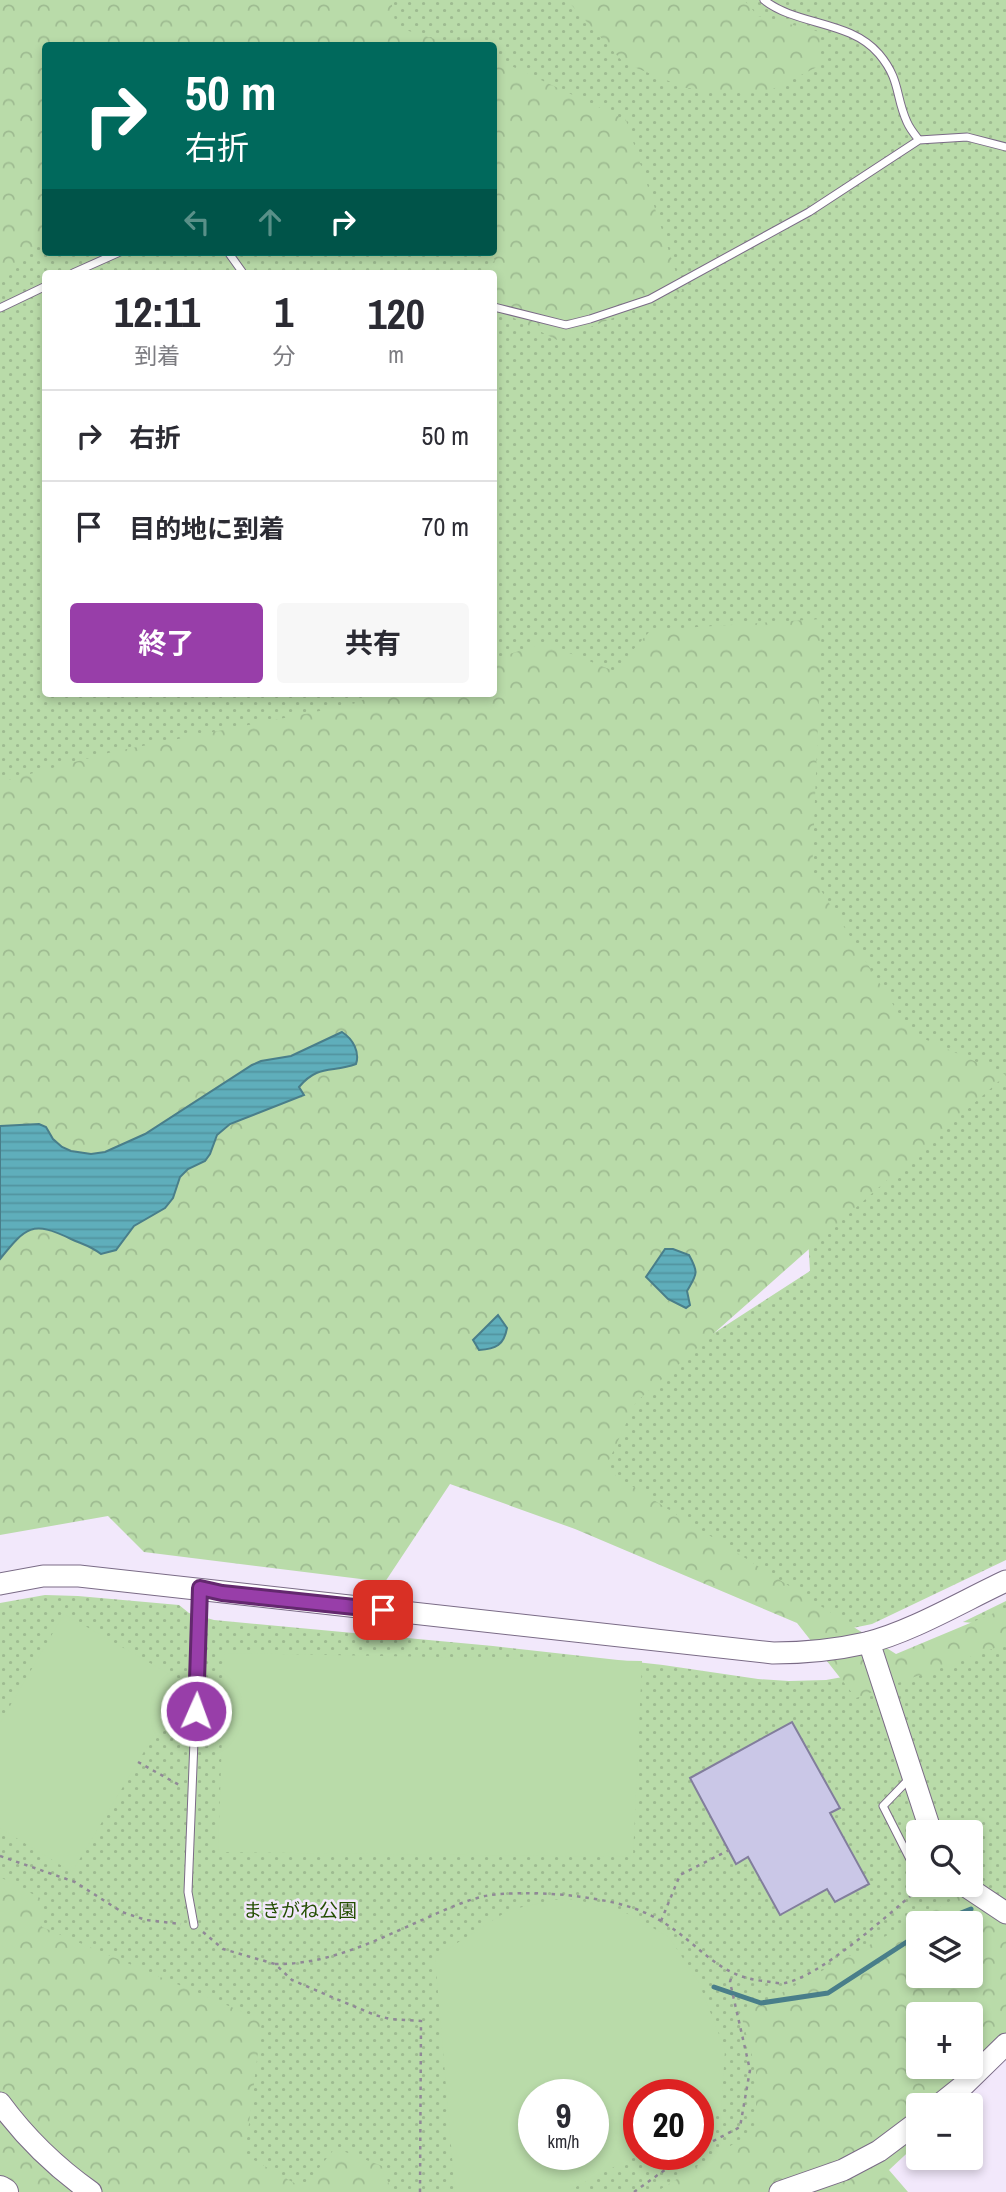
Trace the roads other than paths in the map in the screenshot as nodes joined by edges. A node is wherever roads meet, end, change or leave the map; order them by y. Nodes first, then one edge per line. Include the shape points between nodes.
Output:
1 (764, 0) edge
2 (919, 140) junction
3 (1006, 147) edge
4 (111, 256) edge
5 (80, 270) edge
6 (42, 288) edge
7 (0, 308) edge
8 (497, 308) edge
9 (1006, 1581) edge
10 (0, 1584) edge
11 (200, 1595) junction
12 (1006, 1595) edge
13 (0, 1597) edge
14 (871, 1648) junction
15 (912, 1776) junction
16 (928, 1820) edge
17 (906, 1851) edge
18 (982, 1897) edge
19 (1006, 1913) edge
20 (194, 1925) road end
21 (1006, 2044) edge
22 (954, 2093) edge
23 (0, 2103) edge
24 (906, 2131) edge
25 (0, 2189) edge
26 (5, 2192) edge
27 (91, 2192) edge
28 (780, 2192) edge

1 - 2 lane via 804,19 844,30 877,51 890,68 907,122
2 - 3 lane via 967,136
2 - 8 lane via 809,212 650,299 566,324
4 - 5 lane
6 - 7 lane
9 - 14 street
10 - 11 street via 43,1576 79,1576
11 - 13 street via 71,1589
11 - 14 street via 754,1665 837,1663
11 - 20 lane via 188,1892
12 - 14 street via 909,1640
14 - 15 street
15 - 16 street
15 - 17 lane via 883,1806
18 - 19 street
21 - 22 street
23 - 27 street via 72,2179
24 - 28 street via 843,2170
25 - 26 highway

